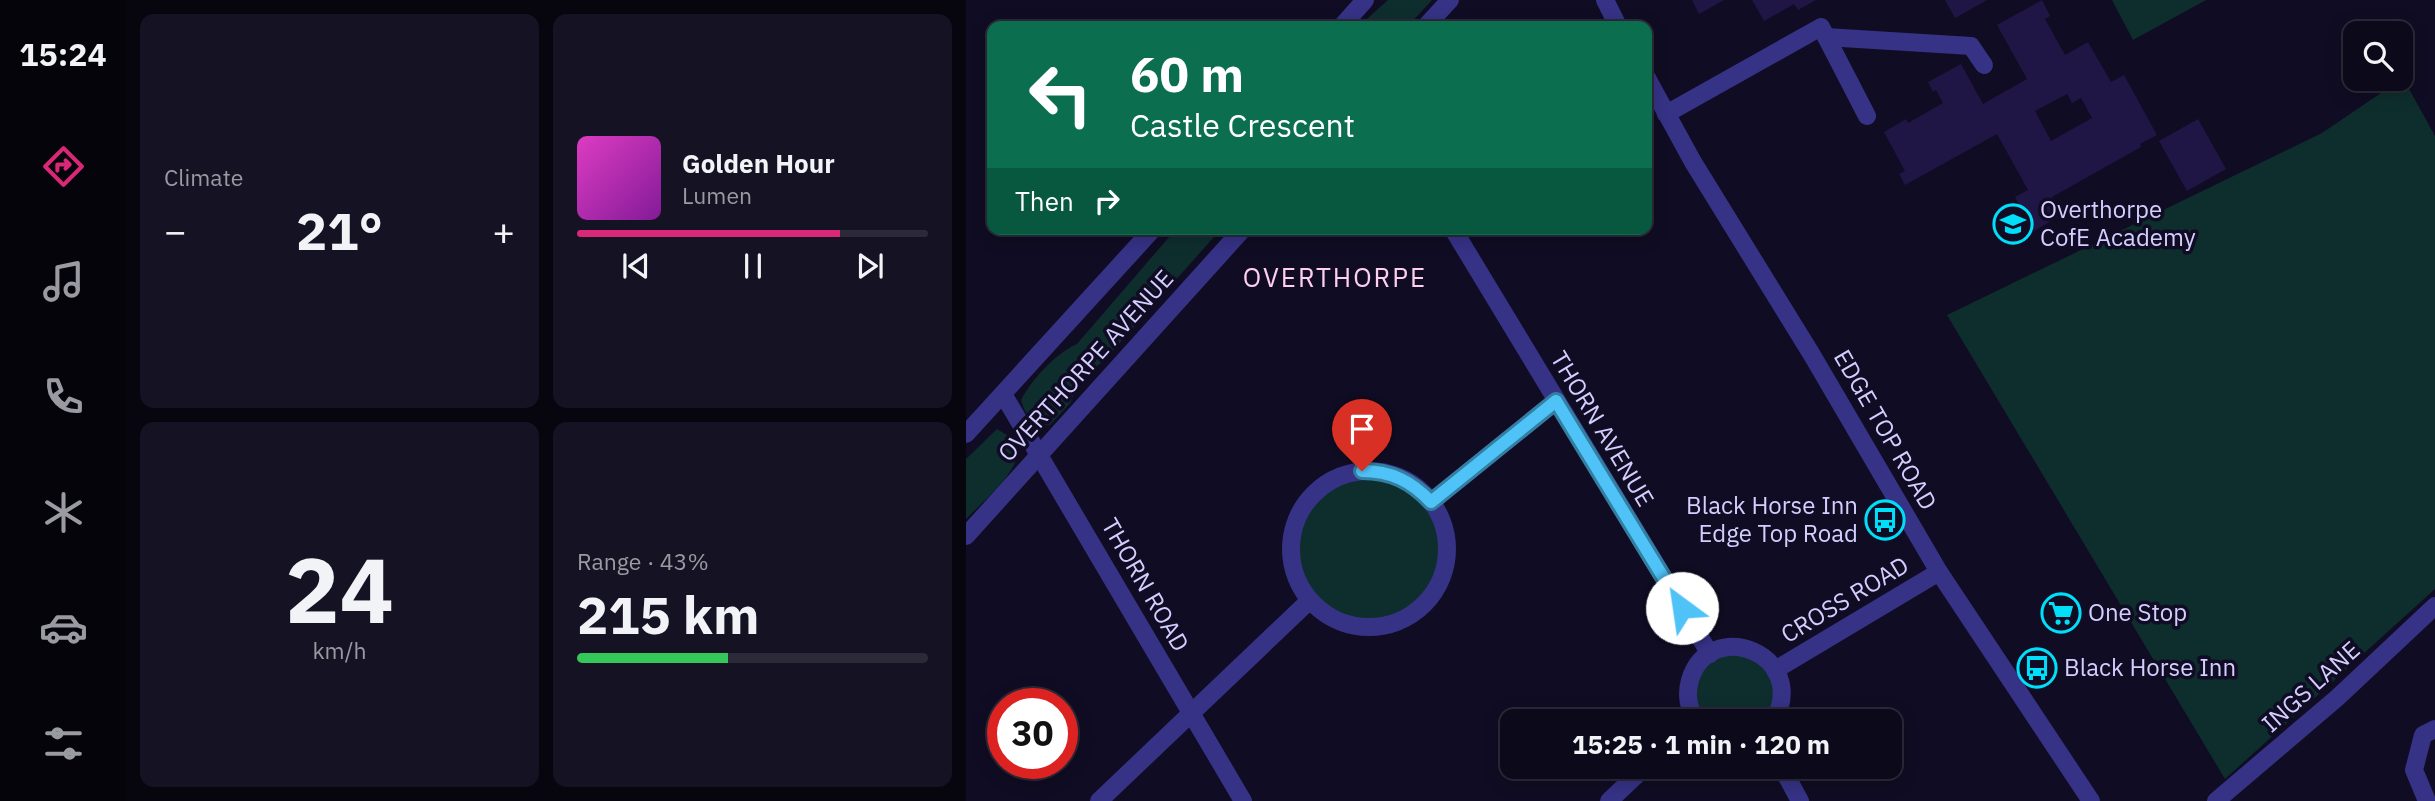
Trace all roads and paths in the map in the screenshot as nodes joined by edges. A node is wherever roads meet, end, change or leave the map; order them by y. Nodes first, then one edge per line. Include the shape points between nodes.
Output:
1 (1365, 0) edge
2 (1450, 0) edge
3 (1605, 0) edge
4 (1346, 21) edge
5 (1431, 21) edge
6 (1616, 21) edge
7 (1826, 37) junction
8 (1984, 65) dead end
9 (1652, 87) edge
10 (1666, 114) junction
11 (1867, 116) dead end
12 (1148, 235) edge
13 (1238, 235) edge
14 (1456, 235) edge
15 (1003, 394) junction
16 (1556, 401) junction
17 (966, 433) edge
18 (1040, 454) junction
19 (1431, 502) junction
20 (966, 536) edge
21 (1939, 572) junction
22 (1310, 600) junction
23 (2435, 606) edge
24 (1710, 654) junction
25 (1775, 670) junction
26 (1691, 709) edge
27 (1778, 709) edge
28 (1191, 713) junction
29 (2435, 729) edge
30 (1632, 779) edge
31 (1788, 779) edge
32 (1099, 801) edge
33 (1243, 801) edge
34 (1609, 801) edge
35 (1800, 801) edge
36 (2091, 801) edge
37 (2216, 801) edge
38 (2427, 801) edge

1 - 4 street
2 - 5 street
3 - 6 street
7 - 8 street via 1971,46
7 - 10 street via 1821,27
7 - 11 street
9 - 10 street, EDGE TOP ROAD
10 - 21 street, EDGE TOP ROAD
12 - 15 street, OVERTHORPE AVENUE
13 - 18 street, OVERTHORPE AVENUE
14 - 16 street, THORN AVENUE
15 - 17 street, OVERTHORPE AVENUE
15 - 18 street, THORN ROAD
16 - 19 street
16 - 24 street, THORN AVENUE
18 - 20 street, OVERTHORPE AVENUE
18 - 28 street, THORN ROAD
19 - 22 street via 1440,515 1447,550 1443,574 1432,596 1415,613 1389,625 1364,628 1334,619
19 - 22 street via 1400,477 1376,471 1349,474 1320,489 1308,500 1292,540 1293,566
21 - 25 street, CROSS ROAD
21 - 36 street, EDGE TOP ROAD
22 - 28 street
23 - 37 street, INGS LANE via 2337,698
24 - 25 street via 1744,647 1757,652
24 - 26 street via 1696,666 1688,688
25 - 27 street via 1782,686
28 - 32 street
28 - 33 street, THORN ROAD
29 - 38 street via 2423,735 2414,770
30 - 34 street
31 - 35 street

